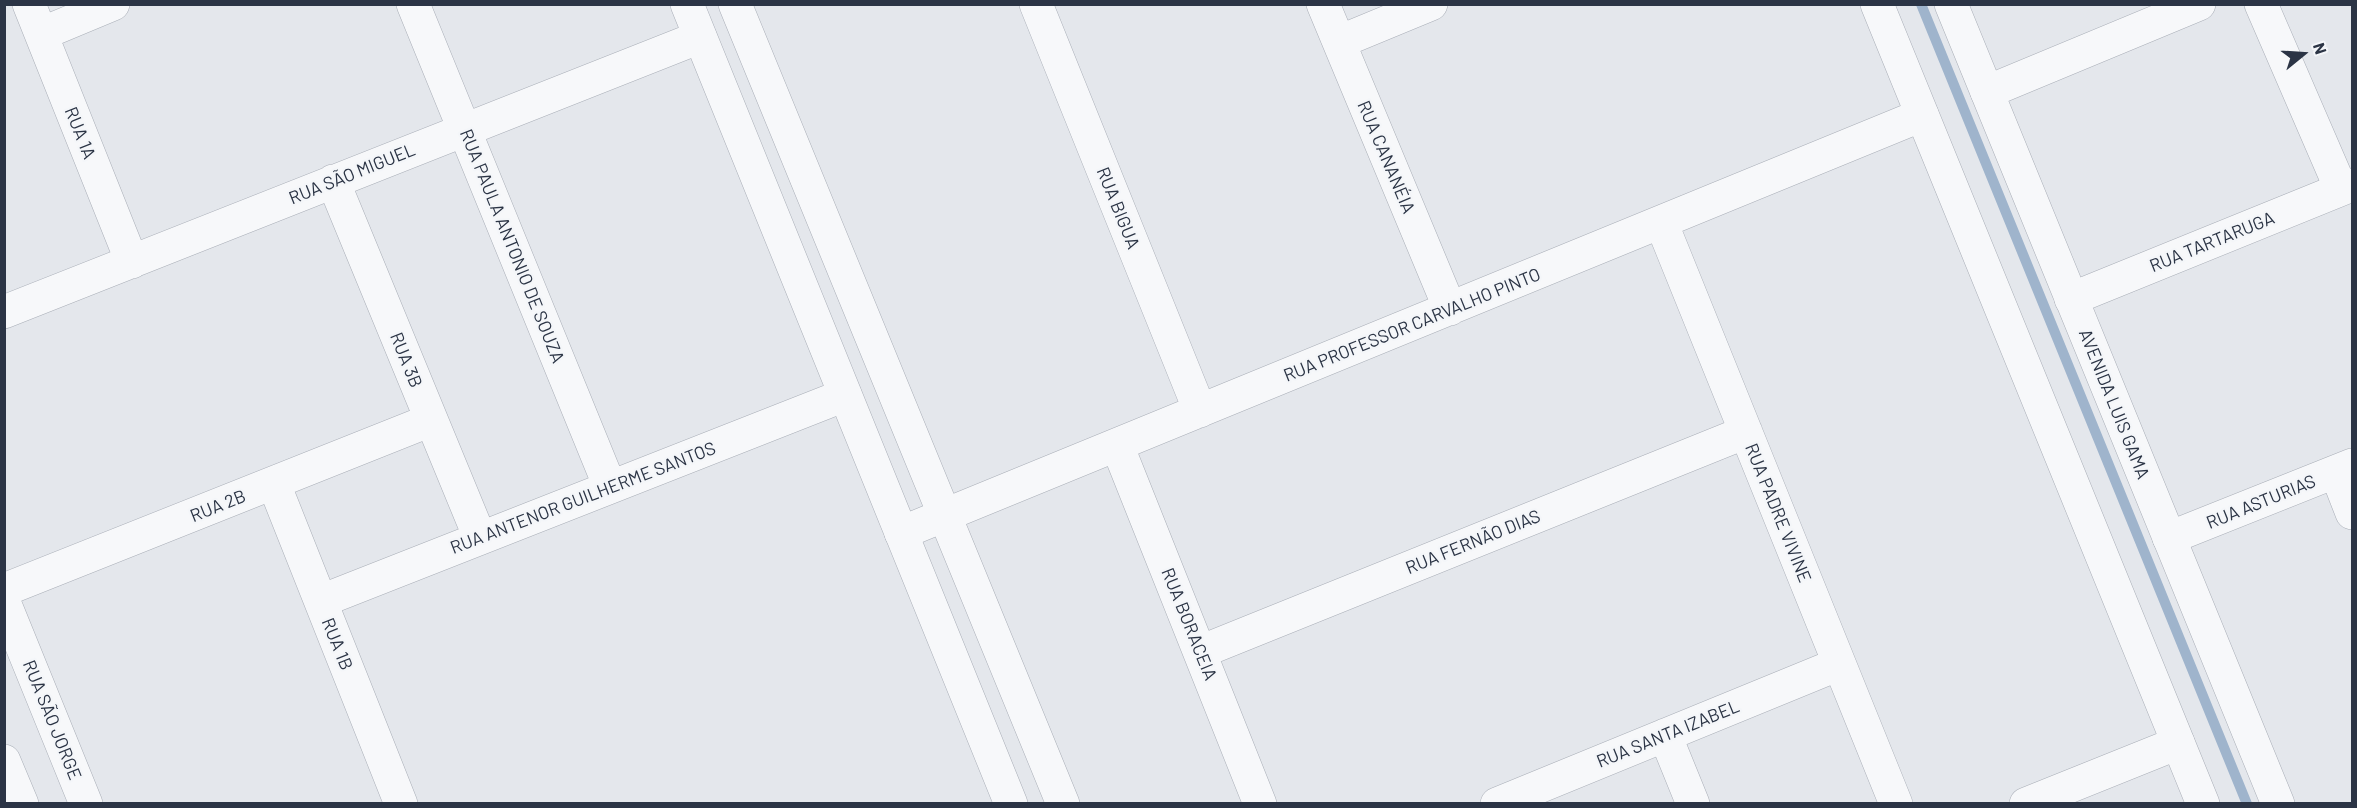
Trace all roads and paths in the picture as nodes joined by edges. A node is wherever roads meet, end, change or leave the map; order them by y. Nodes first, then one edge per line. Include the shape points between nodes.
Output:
1 (113, 4) edge
2 (413, 4) edge
3 (687, 4) edge
4 (735, 4) edge
5 (1036, 4) edge
6 (1323, 4) edge
7 (1431, 4) edge
8 (1877, 4) edge
9 (1951, 4) edge
10 (2199, 4) edge
11 (2261, 4) edge
12 (35, 19) edge
13 (700, 37) junction
14 (1339, 42) junction
15 (1987, 92) junction
16 (1922, 115) junction
17 (465, 129) junction
18 (333, 181) junction
19 (2347, 187) edge
20 (1661, 222) junction
21 (132, 262) junction
22 (2071, 299) junction
23 (1450, 309) junction
24 (4, 312) edge
25 (845, 395) junction
26 (1200, 411) junction
27 (431, 420) junction
28 (1746, 432) junction
29 (1117, 445) junction
30 (2344, 468) edge
31 (274, 484) junction
32 (610, 487) junction
33 (2352, 513) edge
34 (944, 516) junction
35 (902, 533) junction
36 (480, 538) junction
37 (2169, 538) junction
38 (4, 590) edge
39 (321, 601) junction
40 (4, 603) edge
41 (1200, 652) junction
42 (1839, 664) junction
43 (1665, 735) junction
44 (2178, 743) junction
45 (4, 761) edge
46 (22, 804) edge
47 (86, 804) edge
48 (401, 804) edge
49 (1011, 804) edge
50 (1063, 804) edge
51 (1260, 804) edge
52 (1497, 804) edge
53 (1693, 804) edge
54 (1896, 804) edge
55 (2026, 804) edge
56 (2203, 804) edge
57 (2278, 804) edge

1 - 12 street
2 - 17 street, RUA PAULA ANTONIO DE SOUZA
3 - 13 street
4 - 34 street
5 - 26 street, RUA BIGUA
6 - 14 street, RUA CANANÉIA
7 - 14 street
8 - 16 street
9 - 15 street, AVENIDA LUIS GAMA
10 - 15 street
11 - 19 street
12 - 21 street, RUA 1A
13 - 17 street, RUA SÃO MIGUEL
13 - 25 street
14 - 23 street, RUA CANANÉIA
15 - 22 street, AVENIDA LUIS GAMA
16 - 20 street, RUA PROFESSOR CARVALHO PINTO
16 - 44 street
17 - 18 street, RUA SÃO MIGUEL
17 - 32 street, RUA PAULA ANTONIO DE SOUZA
18 - 21 street, RUA SÃO MIGUEL
18 - 27 street, RUA 3B
19 - 22 street, RUA TARTARUGA
20 - 23 street, RUA PROFESSOR CARVALHO PINTO
20 - 28 street, RUA PADRE VIVINE
21 - 24 street, RUA SÃO MIGUEL
22 - 37 street, AVENIDA LUIS GAMA
23 - 26 street, RUA PROFESSOR CARVALHO PINTO
25 - 32 street, RUA ANTENOR GUILHERME SANTOS
25 - 35 street
26 - 29 street, RUA PROFESSOR CARVALHO PINTO
27 - 31 street, RUA 2B
27 - 36 street, RUA 3B
28 - 41 street, RUA FERNÃO DIAS
28 - 42 street, RUA PADRE VIVINE
29 - 34 street, RUA PROFESSOR CARVALHO PINTO
29 - 41 street, RUA BORACEIA
30 - 33 street
30 - 37 street, RUA ASTURIAS
31 - 38 street, RUA 2B
31 - 39 street, RUA 1B
32 - 36 street, RUA ANTENOR GUILHERME SANTOS
34 - 35 street, RUA PROFESSOR CARVALHO PINTO
34 - 50 street
35 - 49 street
36 - 39 street, RUA ANTENOR GUILHERME SANTOS
37 - 57 street, AVENIDA LUIS GAMA
39 - 48 street, RUA 1B
40 - 47 street, RUA SÃO JORGE
41 - 51 street, RUA BORACEIA
42 - 43 street, RUA SANTA IZABEL
42 - 54 street, RUA PADRE VIVINE
43 - 52 street, RUA SANTA IZABEL
43 - 53 street
44 - 55 street
44 - 56 street
45 - 46 street

